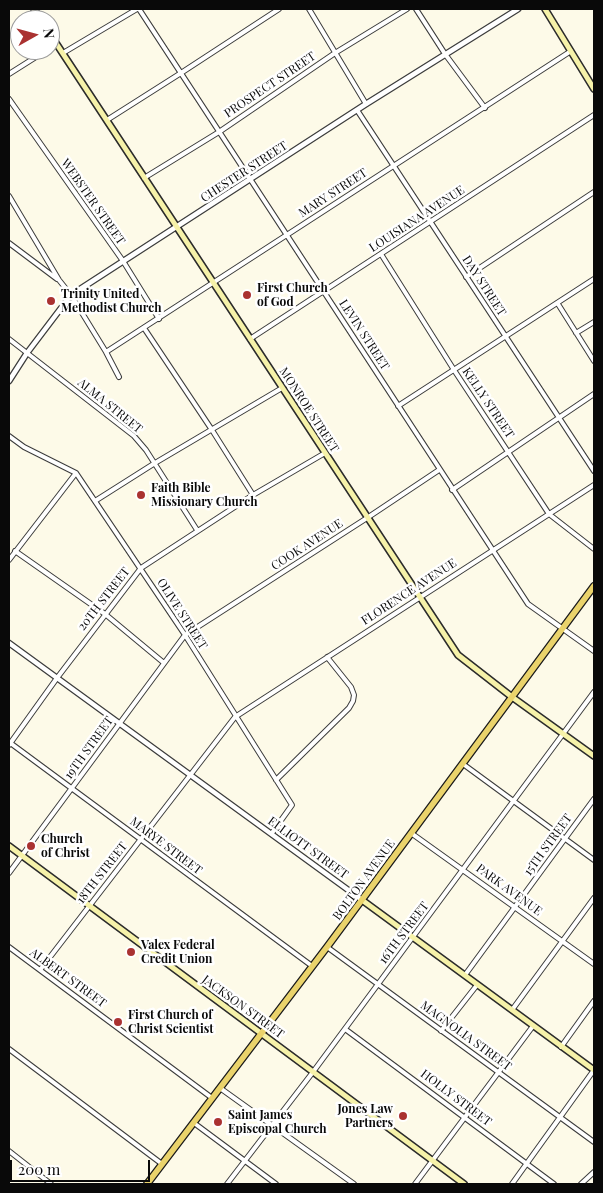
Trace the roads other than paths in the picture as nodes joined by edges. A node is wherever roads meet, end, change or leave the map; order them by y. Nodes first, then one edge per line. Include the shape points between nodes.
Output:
1 (138, 9) edge
2 (279, 9) edge
3 (308, 9) edge
4 (407, 9) edge
5 (416, 9) edge
6 (518, 9) edge
7 (545, 9) edge
8 (60, 49) edge
9 (571, 51) junction
10 (63, 53) junction
11 (336, 53) junction
12 (445, 54) junction
13 (31, 60) edge
14 (181, 73) junction
15 (9, 74) edge
16 (594, 89) edge
17 (9, 99) edge
18 (366, 104) junction
19 (485, 108) junction
20 (357, 110) junction
21 (594, 115) edge
22 (106, 120) junction
23 (219, 132) junction
24 (394, 166) junction
25 (144, 178) junction
26 (250, 179) junction
27 (594, 192) edge
28 (9, 196) edge
29 (430, 222) junction
30 (176, 227) junction
31 (287, 235) junction
32 (9, 243) edge
33 (381, 254) junction
34 (123, 261) junction
35 (466, 277) junction
36 (59, 280) junction
37 (594, 280) edge
38 (213, 283) junction
39 (323, 292) junction
40 (71, 295) junction
41 (558, 304) junction
42 (159, 318) junction
43 (594, 322) edge
44 (144, 328) junction
45 (576, 333) junction
46 (505, 337) junction
47 (9, 339) edge
48 (250, 339) junction
49 (106, 352) junction
50 (27, 353) junction
51 (594, 361) edge
52 (454, 370) junction
53 (119, 377) dead end
54 (9, 381) edge
55 (282, 388) junction
56 (594, 394) edge
57 (398, 406) junction
58 (558, 418) junction
59 (212, 430) junction
60 (9, 436) edge
61 (508, 452) junction
62 (325, 453) junction
63 (155, 463) junction
64 (439, 470) junction
65 (594, 471) edge
66 (76, 473) junction
67 (594, 485) edge
68 (452, 490) junction
69 (253, 495) junction
70 (95, 501) junction
71 (549, 514) junction
72 (368, 518) junction
73 (197, 530) junction
74 (491, 550) junction
75 (594, 550) edge
76 (15, 551) junction
77 (9, 560) edge
78 (140, 568) junction
79 (594, 586) edge
80 (419, 597) junction
81 (105, 614) junction
82 (563, 629) junction
83 (185, 635) junction
84 (9, 643) edge
85 (594, 651) edge
86 (327, 657) junction
87 (164, 663) junction
88 (57, 678) junction
89 (594, 692) edge
90 (512, 697) junction
91 (235, 717) junction
92 (119, 724) junction
93 (564, 734) junction
94 (9, 743) edge
95 (594, 756) edge
96 (463, 764) junction
97 (190, 776) junction
98 (276, 780) junction
99 (72, 788) junction
100 (594, 799) edge
101 (513, 802) junction
102 (272, 833) junction
103 (411, 833) junction
104 (565, 839) junction
105 (141, 840) junction
106 (9, 846) edge
107 (21, 857) junction
108 (594, 860) edge
109 (463, 870) junction
110 (9, 874) edge
111 (594, 898) edge
112 (362, 900) junction
113 (89, 906) junction
114 (515, 906) junction
115 (413, 938) junction
116 (562, 942) junction
117 (9, 947) edge
118 (327, 947) junction
119 (594, 964) edge
120 (312, 966) junction
121 (40, 970) junction
122 (465, 975) junction
123 (378, 985) junction
124 (477, 985) junction
125 (594, 1001) edge
126 (512, 1010) junction
127 (532, 1026) junction
128 (345, 1029) junction
129 (441, 1031) junction
130 (262, 1033) junction
131 (561, 1047) junction
132 (9, 1049) edge
133 (594, 1070) edge
134 (314, 1072) junction
135 (498, 1072) junction
136 (220, 1088) junction
137 (212, 1098) junction
138 (464, 1117) junction
139 (560, 1117) junction
140 (193, 1122) junction
141 (272, 1126) junction
142 (594, 1142) edge
143 (9, 1151) edge
144 (245, 1161) junction
145 (432, 1161) junction
146 (162, 1164) junction
147 (526, 1164) junction
148 (594, 1172) edge
149 (52, 1184) edge
150 (147, 1184) edge
151 (227, 1184) edge
152 (276, 1184) edge
153 (354, 1184) edge
154 (415, 1184) edge
155 (464, 1184) edge
156 (512, 1184) edge
157 (554, 1184) edge
158 (581, 1184) edge

1 - 10 street
1 - 14 street, LEVIN STREET
2 - 14 street
3 - 11 street
4 - 11 street, PROSPECT STREET
5 - 12 street
6 - 12 street, CHESTER STREET
7 - 9 main road
8 - 10 main road, MONROE STREET
9 - 16 main road
9 - 19 street, MARY STREET
10 - 22 main road, MONROE STREET
11 - 18 street
11 - 23 street, PROSPECT STREET
12 - 18 street, CHESTER STREET
12 - 19 street
13 - 15 street
14 - 22 street
14 - 23 street, LEVIN STREET
17 - 34 street, WEBSTER STREET
18 - 20 street, CHESTER STREET
19 - 24 street, MARY STREET
20 - 24 street, DAY STREET
20 - 26 street, CHESTER STREET
21 - 29 street, LOUISIANA AVENUE
22 - 25 main road, MONROE STREET
23 - 25 street, PROSPECT STREET
23 - 26 street, LEVIN STREET
24 - 29 street, DAY STREET
24 - 31 street, MARY STREET
25 - 30 main road, MONROE STREET
26 - 30 street, CHESTER STREET
26 - 31 street, LEVIN STREET
27 - 35 street
28 - 36 street
29 - 33 street, LOUISIANA AVENUE
29 - 35 street, DAY STREET
30 - 34 street, CHESTER STREET
30 - 38 main road, MONROE STREET
31 - 38 street, MARY STREET
31 - 39 street, LEVIN STREET
32 - 36 street
33 - 39 street, LOUISIANA AVENUE
33 - 52 street, KELLY STREET
34 - 40 street, CHESTER STREET
34 - 42 street, WEBSTER STREET
35 - 46 street, DAY STREET
36 - 40 street
37 - 41 street
38 - 42 street, MARY STREET
38 - 48 main road, MONROE STREET
39 - 48 street, LOUISIANA AVENUE
39 - 57 street, LEVIN STREET
40 - 49 street
40 - 50 street, CHESTER STREET
41 - 45 street
41 - 46 street
42 - 44 street, MARY STREET
43 - 45 street
44 - 49 street, MARY STREET
44 - 59 street
45 - 51 street
46 - 52 street
46 - 58 street, DAY STREET
47 - 50 street, ALMA STREET
48 - 55 main road, MONROE STREET
49 - 53 street
50 - 54 street, CHESTER STREET
50 - 63 street, ALMA STREET via 134,436
52 - 57 street
52 - 61 street, KELLY STREET
55 - 59 street
55 - 62 main road, MONROE STREET
56 - 58 street
57 - 64 street, LEVIN STREET
58 - 61 street
58 - 65 street, DAY STREET
59 - 63 street
59 - 69 street
60 - 66 street, OLIVE STREET
61 - 68 street
61 - 71 street, KELLY STREET
62 - 69 street, 20TH STREET
62 - 72 main road, MONROE STREET
63 - 70 street
63 - 73 street, ALMA STREET
64 - 68 street, LEVIN STREET
64 - 72 street, COOK AVENUE
66 - 70 street, OLIVE STREET
66 - 76 street
67 - 71 street, FLORENCE AVENUE
68 - 74 street, LEVIN STREET
69 - 73 street, 20TH STREET
70 - 78 street, OLIVE STREET
71 - 74 street, FLORENCE AVENUE
71 - 75 street, KELLY STREET
72 - 80 main road, MONROE STREET
72 - 83 street, COOK AVENUE
73 - 78 street, 20TH STREET
74 - 80 street, FLORENCE AVENUE
74 - 82 street, LEVIN STREET via 528,604
76 - 77 street
76 - 81 street
78 - 81 street, 20TH STREET
78 - 83 street, OLIVE STREET
79 - 82 main road, BOLTON AVENUE
80 - 86 street, FLORENCE AVENUE
80 - 90 main road, MONROE STREET via 458,655
81 - 87 street
81 - 88 street, 20TH STREET
82 - 85 street, LEVIN STREET
82 - 90 main road, BOLTON AVENUE
83 - 87 street, 19TH STREET
83 - 91 street, OLIVE STREET
84 - 88 street, ELLIOTT STREET
86 - 91 street, FLORENCE AVENUE
86 - 98 street via 351,687 353,701
87 - 92 street, 19TH STREET
88 - 92 street, ELLIOTT STREET
88 - 94 street, 20TH STREET
89 - 93 street, 16TH STREET
90 - 93 main road, MONROE STREET
90 - 96 main road, BOLTON AVENUE
91 - 97 street, 18TH STREET
91 - 98 street, OLIVE STREET
92 - 97 street, ELLIOTT STREET
92 - 99 street, 19TH STREET
93 - 95 main road, MONROE STREET
93 - 101 street, 16TH STREET
94 - 99 street, MARYE STREET
96 - 101 street
96 - 103 main road, BOLTON AVENUE
97 - 102 street, ELLIOTT STREET
97 - 105 street, 18TH STREET
98 - 102 street, OLIVE STREET via 292,805
99 - 105 street, MARYE STREET
99 - 107 street, 19TH STREET
100 - 104 street, 15TH STREET
101 - 104 street
101 - 109 street, 16TH STREET
102 - 112 street, ELLIOTT STREET
103 - 109 street, PARK AVENUE
103 - 112 main road, BOLTON AVENUE
104 - 108 street
104 - 114 street, 15TH STREET
105 - 113 street, 18TH STREET
105 - 120 street, MARYE STREET
106 - 107 main road, JACKSON STREET
107 - 110 street, 19TH STREET
107 - 113 main road, JACKSON STREET
109 - 114 street, PARK AVENUE
109 - 115 street, 16TH STREET
111 - 116 street
112 - 115 main road, ELLIOTT STREET
112 - 118 main road, BOLTON AVENUE
113 - 121 street, 18TH STREET
113 - 130 main road, JACKSON STREET
114 - 116 street, PARK AVENUE
114 - 122 street, 15TH STREET
115 - 122 main road, ELLIOTT STREET
115 - 123 street, 16TH STREET
116 - 119 street, PARK AVENUE
116 - 126 street
117 - 121 street, ALBERT STREET
118 - 120 main road, BOLTON AVENUE
118 - 123 street, MAGNOLIA STREET
120 - 130 main road, BOLTON AVENUE
121 - 137 street, ALBERT STREET
122 - 124 main road, ELLIOTT STREET
123 - 128 street, 16TH STREET
123 - 129 street, MAGNOLIA STREET
124 - 126 main road, ELLIOTT STREET
124 - 129 street
125 - 131 street
126 - 127 main road, ELLIOTT STREET
127 - 131 main road, ELLIOTT STREET
127 - 135 street
128 - 134 street, 16TH STREET
128 - 138 street, HOLLY STREET
129 - 135 street, MAGNOLIA STREET
130 - 134 main road, JACKSON STREET
130 - 136 main road, BOLTON AVENUE
131 - 133 main road, ELLIOTT STREET
132 - 146 street
133 - 139 street
134 - 141 street, 16TH STREET
134 - 145 main road, JACKSON STREET
135 - 138 street
135 - 139 street, MAGNOLIA STREET
136 - 137 main road, BOLTON AVENUE
136 - 141 street
137 - 140 main road, BOLTON AVENUE
138 - 145 street
138 - 147 street, HOLLY STREET
139 - 142 street, MAGNOLIA STREET
139 - 147 street
140 - 144 street
140 - 146 main road, BOLTON AVENUE
141 - 144 street, 16TH STREET
141 - 153 street
143 - 149 street
144 - 151 street, 16TH STREET
144 - 152 street
145 - 154 street
145 - 155 main road, JACKSON STREET
146 - 150 main road, BOLTON AVENUE
147 - 156 street
147 - 157 street, HOLLY STREET
148 - 158 street

